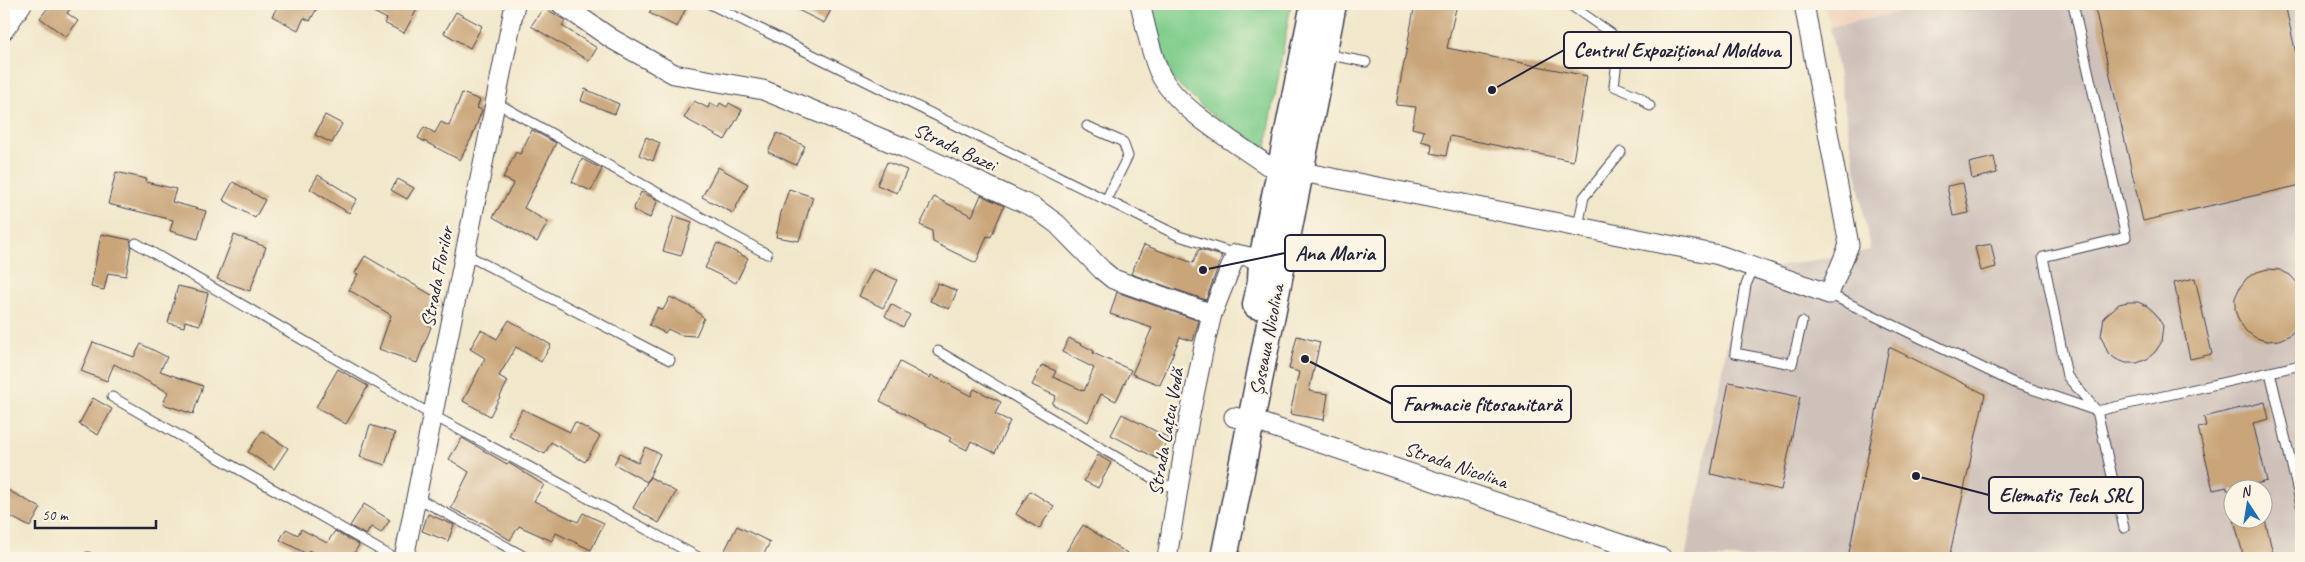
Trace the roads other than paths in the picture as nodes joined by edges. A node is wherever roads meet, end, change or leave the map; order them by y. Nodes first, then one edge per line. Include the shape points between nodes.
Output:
1 (22, 4) edge
2 (515, 4) edge
3 (561, 4) edge
4 (710, 4) edge
5 (1140, 4) edge
6 (1314, 4) edge
7 (1333, 4) edge
8 (1569, 4) edge
9 (1804, 4) edge
10 (2073, 4) edge
11 (4, 30) edge
12 (1314, 52) junction
13 (1366, 62) dead end
14 (495, 102) junction
15 (1650, 106) dead end
16 (1087, 126) dead end
17 (1621, 152) dead end
18 (1290, 169) junction
19 (1106, 200) junction
20 (1578, 226) junction
21 (136, 244) dead end
22 (465, 254) junction
23 (767, 254) dead end
24 (1236, 254) junction
25 (1272, 262) junction
26 (1754, 266) junction
27 (1829, 294) junction
28 (1212, 314) junction
29 (1802, 322) dead end
30 (938, 350) dead end
31 (670, 360) dead end
32 (2301, 365) edge
33 (2270, 372) junction
34 (112, 397) dead end
35 (2097, 411) junction
36 (432, 415) junction
37 (1243, 419) junction
38 (1179, 488) junction
39 (416, 497) junction
40 (2301, 505) edge
41 (2124, 528) dead end
42 (394, 558) edge
43 (404, 558) edge
44 (527, 558) edge
45 (700, 558) edge
46 (1167, 558) edge
47 (1206, 558) edge
48 (1224, 558) edge
49 (1662, 558) edge

1 - 11 street
2 - 14 street, Strada Florilor
3 - 28 street, Strada Bazei via 612,39 674,74 763,90 905,148 1035,208 1057,224 1114,279
4 - 19 lane
5 - 18 street via 1160,74 1174,95 1211,126 1267,165
6 - 12 main road, Șoseaua Nicolina
7 - 12 main road, Șoseaua Nicolina
8 - 15 lane via 1612,34 1618,52 1614,86 1640,97
9 - 27 street via 1850,245
10 - 35 lane via 2126,237 2043,257 2067,376
12 - 13 lane
12 - 18 main road, Șoseaua Nicolina
14 - 22 street, Strada Florilor
14 - 23 lane
16 - 19 lane via 1123,142 1128,156
17 - 20 lane via 1584,197
18 - 20 street
18 - 25 main road, Șoseaua Nicolina
19 - 24 lane via 1179,236
20 - 26 street via 1719,255
21 - 36 lane
22 - 31 lane
22 - 36 street, Strada Florilor
24 - 25 street
24 - 28 street
25 - 37 main road, Șoseaua Nicolina
26 - 27 street
26 - 29 lane via 1746,286 1735,353 1792,364
27 - 35 lane via 2014,382
28 - 38 street, Strada Lațcu Vodă via 1189,419
30 - 38 lane via 1162,484
32 - 33 lane
33 - 35 lane
33 - 40 lane
34 - 42 lane
35 - 41 lane
36 - 39 street, Strada Florilor
36 - 45 lane
37 - 47 main road, Șoseaua Nicolina
37 - 48 main road, Șoseaua Nicolina
37 - 49 street, Strada Nicolina
38 - 46 street, Strada Lațcu Vodă
39 - 43 street, Strada Florilor
39 - 44 lane

